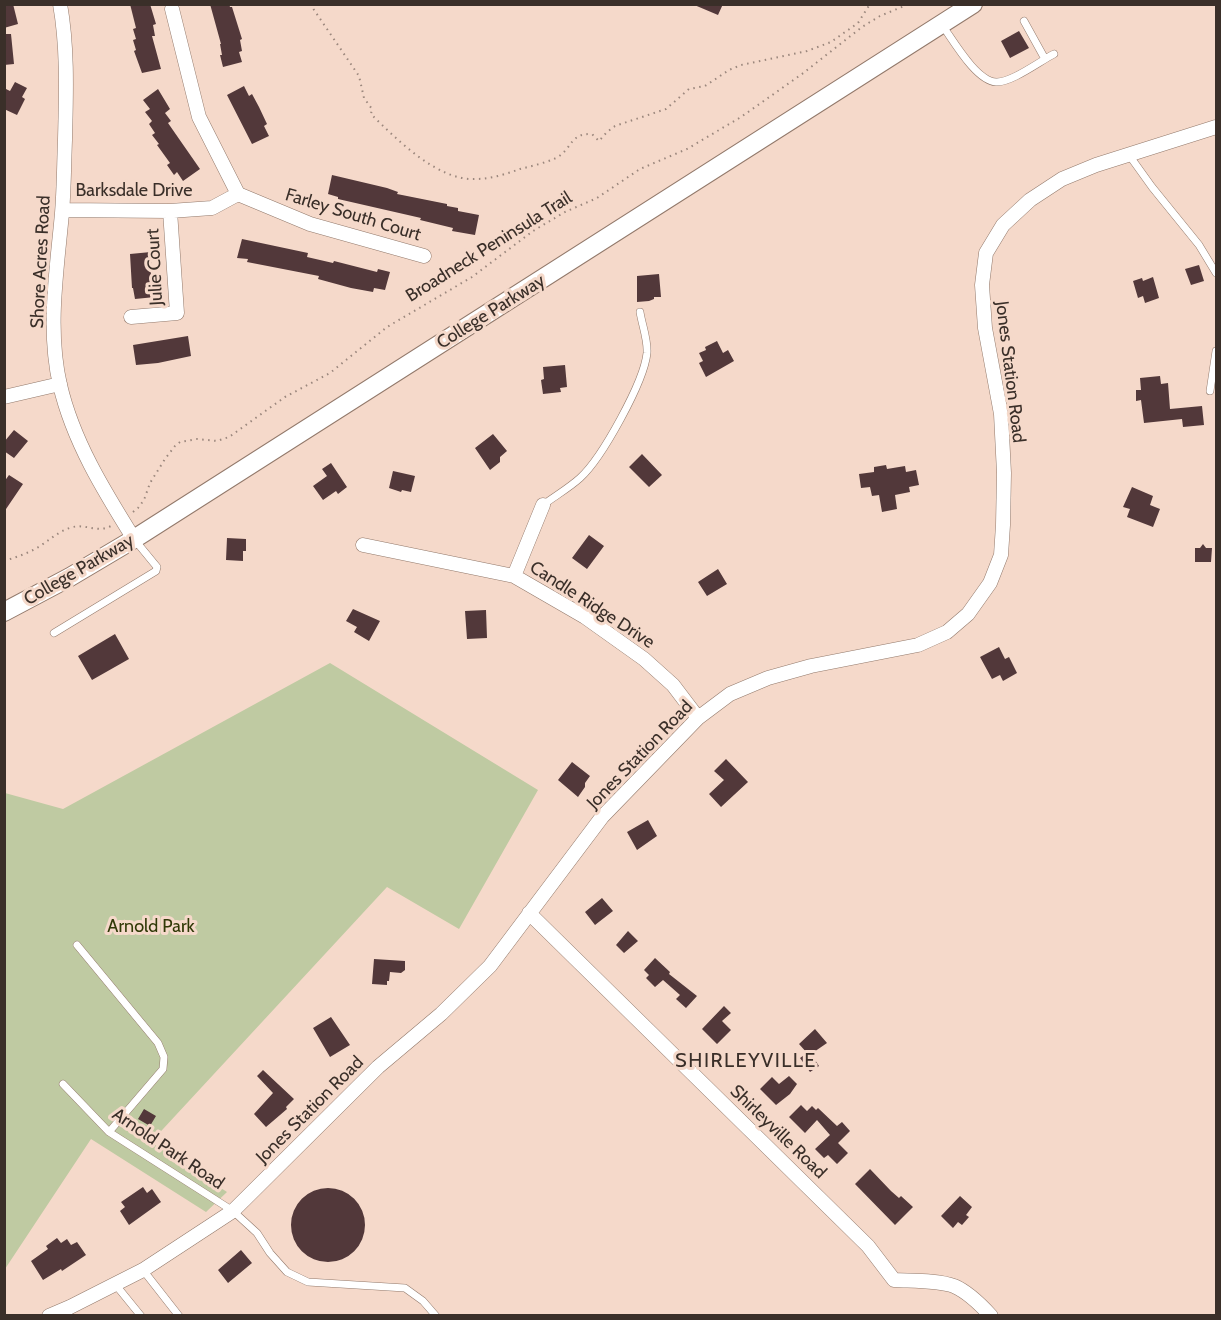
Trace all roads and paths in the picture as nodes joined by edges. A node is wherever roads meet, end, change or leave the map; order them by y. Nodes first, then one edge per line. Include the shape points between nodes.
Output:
1 (60, 4) edge
2 (310, 4) edge
3 (870, 4) edge
4 (909, 4) edge
5 (973, 4) edge
6 (172, 9) dead end
7 (1024, 21) dead end
8 (942, 25) junction
9 (1054, 54) dead end
10 (1045, 59) junction
11 (1216, 127) edge
12 (1128, 154) junction
13 (238, 194) junction
14 (63, 210) junction
15 (170, 211) junction
16 (424, 256) dead end
17 (1216, 273) edge
18 (640, 312) dead end
19 (131, 316) dead end
20 (1216, 351) edge
21 (60, 384) junction
22 (1210, 391) dead end
23 (4, 397) edge
24 (543, 505) joint
25 (138, 508) dead end
26 (108, 528) dead end
27 (134, 539) junction
28 (363, 545) dead end
29 (4, 561) edge
30 (514, 576) junction
31 (4, 612) edge
32 (54, 633) dead end
33 (698, 718) junction
34 (529, 913) junction
35 (77, 945) dead end
36 (63, 1084) dead end
37 (109, 1132) junction
38 (233, 1211) junction
39 (143, 1270) junction
40 (115, 1284) junction
41 (49, 1316) edge
42 (141, 1316) edge
43 (179, 1316) edge
44 (436, 1316) edge
45 (991, 1316) edge

1 - 14 street, Shore Acres Road via 66,86
2 - 3 path via 359,76 371,114 424,160 449,174 473,180 554,159 566,151 574,137 583,134 592,134 599,141 615,126 666,109 689,89 705,86 741,65 831,42 858,23
4 - 25 path, Broadneck Peninsula Trail via 862,27 731,123 640,169 597,198 533,231 472,277 387,327 330,373 285,397 222,440 185,440 175,446
5 - 8 main road, College Parkway
6 - 13 street via 199,117
7 - 10 lane
8 - 10 lane via 975,69 989,81 1010,79
8 - 27 main road, College Parkway
9 - 10 lane
11 - 12 street, Jones Station Road
12 - 17 lane
12 - 33 street, Jones Station Road via 1062,179 1030,200 1003,225 986,253 982,285 985,328 1001,414 1003,525 1001,555 990,583 968,614 947,632 918,645 768,678 730,694
13 - 15 street, Barksdale Drive via 212,208
13 - 16 street, Farley South Court via 310,224
14 - 15 street, Barksdale Drive
14 - 21 street, Shore Acres Road via 55,281 55,343
15 - 19 street, Julie Court via 177,313
18 - 24 lane via 647,350 637,387 601,455 580,478
20 - 22 lane
21 - 23 street
21 - 27 street, Shore Acres Road via 77,436 100,485
24 - 30 street
26 - 29 path via 70,528 25,554
27 - 31 main road, College Parkway
27 - 32 lane via 157,567 156,571
28 - 30 street, Candle Ridge Drive
30 - 33 street, Candle Ridge Drive via 585,617 644,659 673,685
33 - 34 street, Jones Station Road via 602,816
34 - 38 street, Jones Station Road via 490,966 378,1067
34 - 45 street, Shirleyville Road via 868,1246 894,1280 954,1286
35 - 37 lane via 158,1043 164,1057 163,1069
36 - 37 lane, Arnold Park Road
37 - 38 lane, Arnold Park Road
38 - 39 street, Jones Station Road
38 - 44 lane, Arnold Park Road via 257,1233 287,1272 308,1282 405,1288
39 - 40 street, Jones Station Road
39 - 43 lane
40 - 41 street, Jones Station Road
40 - 42 lane

